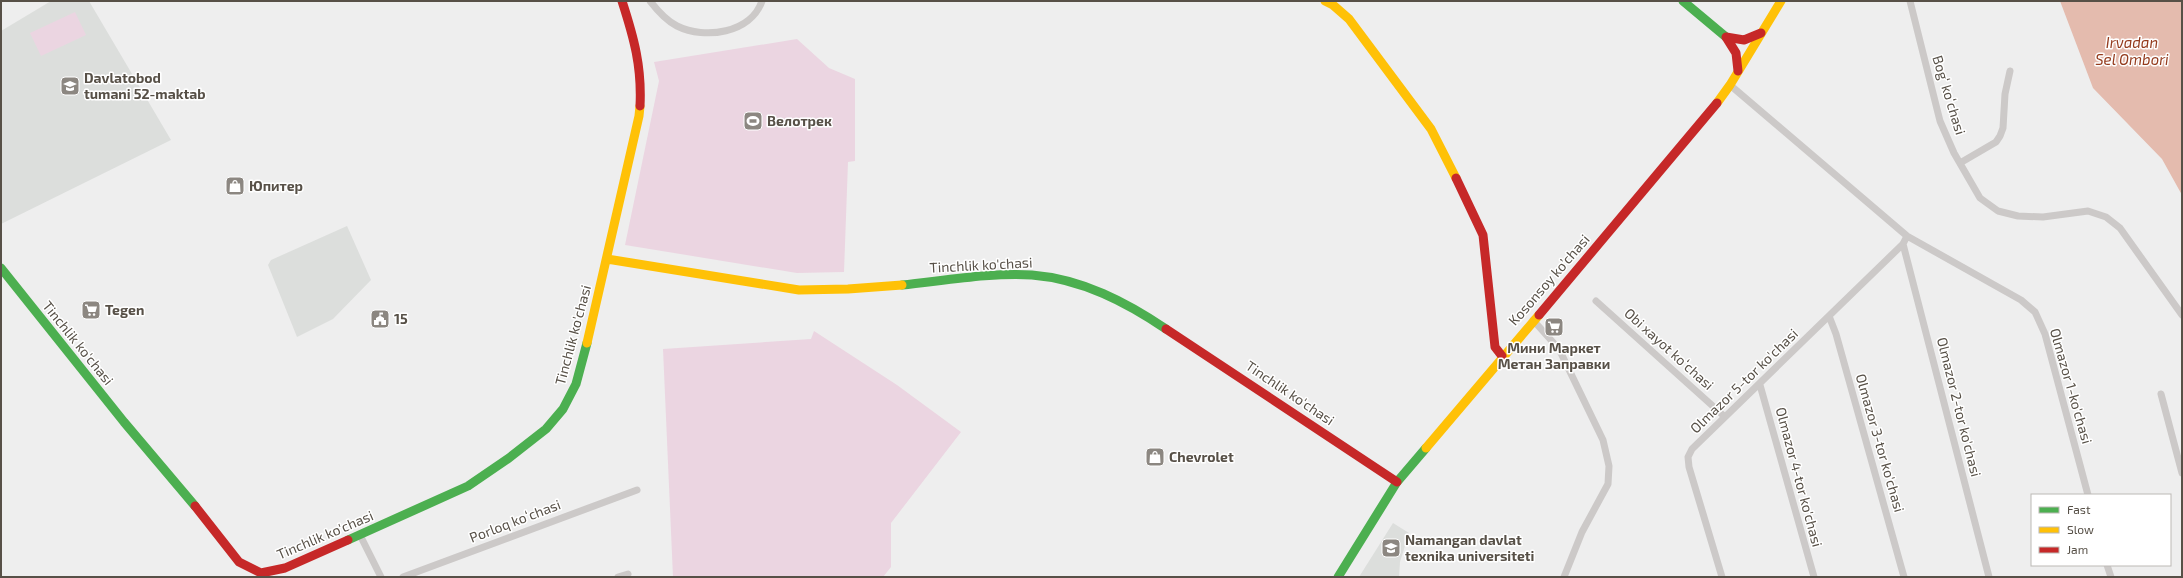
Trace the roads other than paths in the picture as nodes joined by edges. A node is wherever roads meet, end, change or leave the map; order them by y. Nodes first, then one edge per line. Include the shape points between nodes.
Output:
1 (622, 1) edge
2 (650, 1) edge
3 (762, 1) edge
4 (1325, 1) edge
5 (1683, 1) edge
6 (1781, 1) edge
7 (1910, 1) edge
8 (1762, 32) junction
9 (1726, 37) junction
10 (1738, 71) junction
11 (2010, 71) dead end
12 (1730, 85) junction
13 (1960, 163) junction
14 (1907, 236) junction
15 (1903, 244) junction
16 (607, 259) junction
17 (1, 268) edge
18 (1596, 301) dead end
19 (2182, 315) edge
20 (1829, 316) junction
21 (1533, 320) junction
22 (1502, 356) junction
23 (1760, 385) junction
24 (2161, 394) dead end
25 (1725, 417) junction
26 (2179, 448) edge
27 (2182, 473) edge
28 (1397, 482) junction
29 (637, 490) dead end
30 (2088, 494) edge
31 (360, 535) junction
32 (2107, 566) edge
33 (628, 574) dead end
34 (381, 577) edge
35 (403, 577) edge
36 (618, 577) edge
37 (1338, 577) edge
38 (1564, 577) edge
39 (1722, 577) edge
40 (1814, 577) edge
41 (1904, 577) edge
42 (1989, 577) edge
43 (2110, 577) edge

1 - 16 street, Tinchlik ko'chasi via 636,46 640,87 639,116
2 - 3 street via 676,26 691,31 712,33 734,30 750,19
4 - 22 street via 1334,5 1350,19 1431,129 1477,219 1483,235 1495,347
5 - 9 street
6 - 8 street, Kosonsoy ko’chasi
7 - 13 street, Bogʻ koʻchasi via 1940,121
8 - 9 street via 1745,40 1736,41
8 - 10 street, Kosonsoy ko’chasi
9 - 10 street via 1736,53
10 - 12 street, Kosonsoy ko’chasi
11 - 13 street via 2000,136 1996,142
12 - 14 street, Olmazor 1-ko'chasi
12 - 21 street, Kosonsoy ko’chasi via 1705,119 1552,301
13 - 19 street, Bogʻ koʻchasi via 1980,198 1998,211 2018,216 2043,217 2088,212 2106,218 2120,228
14 - 15 street, Olmazor 5-tor ko'chasi
14 - 30 street, Olmazor 1-ko'chasi via 2008,291 2035,312 2045,334
15 - 20 street, Olmazor 5-tor ko'chasi
15 - 42 street, Olmazor 2-tor ko'chasi
16 - 28 street, Tinchlik ko'chasi via 799,290 1015,275 1038,275 1060,279 1100,292 1139,311
16 - 31 street, Tinchlik ko'chasi via 578,378 567,403 555,420 528,444 468,486
17 - 31 street, Tinchlik ko'chasi via 239,562 256,573 269,573
18 - 25 street, Obi xayot koʻchasi
20 - 23 street, Olmazor 5-tor ko'chasi
20 - 41 street, Olmazor 3-tor ko'chasi
21 - 22 street, Kosonsoy ko’chasi
21 - 38 street via 1560,349 1603,440 1609,466 1608,484 1582,532
22 - 28 street, Kosonsoy ko’chasi
23 - 25 street, Olmazor 5-tor ko'chasi
23 - 40 street, Olmazor 4-tor ko'chasi
24 - 26 street
25 - 39 street, Olmazor 5-tor ko'chasi via 1692,449 1688,457
26 - 27 street
28 - 37 street, Kosonsoy ko’chasi
29 - 35 street, Porloq koʻchasi
31 - 34 street
32 - 43 street
33 - 36 street

